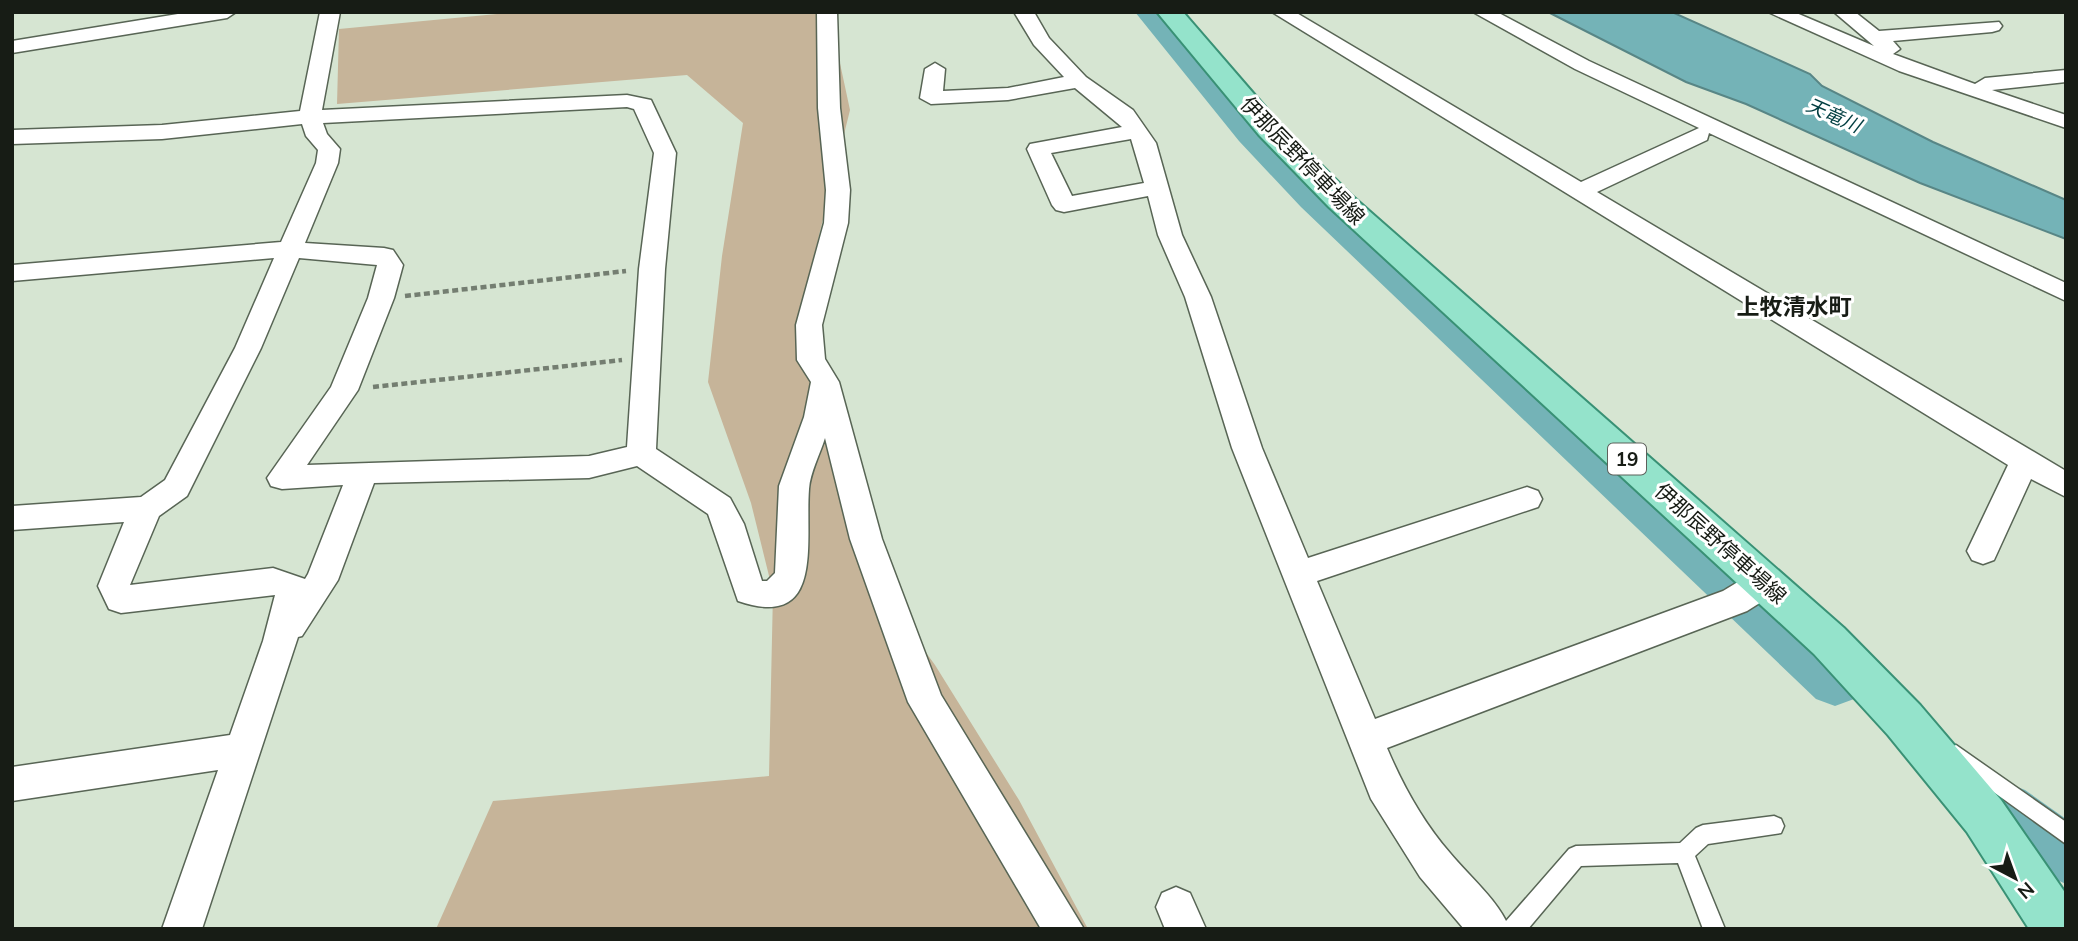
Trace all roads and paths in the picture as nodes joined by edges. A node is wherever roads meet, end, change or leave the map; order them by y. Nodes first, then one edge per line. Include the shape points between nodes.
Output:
1 (227, 12) edge
2 (330, 12) edge
3 (827, 12) edge
4 (1024, 12) edge
5 (1169, 12) edge
6 (1281, 12) edge
7 (1482, 12) edge
8 (1777, 12) edge
9 (1843, 12) edge
10 (1992, 26) dead end
11 (1876, 37) junction
12 (12, 47) edge
13 (1906, 67) junction
14 (936, 69) dead end
15 (2066, 76) edge
16 (1079, 81) junction
17 (1985, 84) dead end
18 (310, 117) junction
19 (2066, 122) edge
20 (1136, 131) junction
21 (1699, 135) dead end
22 (12, 137) edge
23 (1159, 187) junction
24 (1579, 192) junction
25 (288, 250) junction
26 (652, 269) junction
27 (12, 273) edge
28 (2066, 293) edge
29 (381, 298) junction
30 (647, 357) junction
31 (825, 382) junction
32 (344, 390) junction
33 (641, 454) junction
34 (2025, 461) junction
35 (363, 472) junction
36 (2066, 486) edge
37 (1527, 499) dead end
38 (148, 508) junction
39 (12, 518) edge
40 (1983, 551) dead end
41 (1297, 575) junction
42 (1766, 583) junction
43 (280, 641) junction
44 (1904, 720) junction
45 (1364, 740) junction
46 (242, 750) junction
47 (12, 784) edge
48 (1774, 826) dead end
49 (2066, 834) edge
50 (1684, 853) junction
51 (182, 929) edge
52 (1064, 929) edge
53 (1490, 929) edge
54 (1514, 929) edge
55 (1714, 929) edge
56 (2059, 929) edge

1 - 12 street
2 - 18 street
3 - 31 street via 829,108 838,190 836,223 809,325 811,360
4 - 16 street via 1041,41
5 - 42 main road, 伊那辰野停車場線 / 19 via 1269,129 1340,201
6 - 24 street
7 - 28 street via 1643,94
8 - 13 street
9 - 11 street
10 - 11 street
11 - 13 street
13 - 19 street
14 - 16 street via 932,98 1007,94
15 - 17 street
16 - 20 street via 1125,115
18 - 22 street via 162,132
18 - 25 street via 328,149 327,163
18 - 26 street via 627,101 643,105 665,153
20 - 23 street via 1145,143
20 - 23 street via 1038,149 1064,205
21 - 24 street
23 - 41 street via 1170,235 1198,296 1247,448
24 - 34 street
25 - 27 street
25 - 29 street via 384,256 390,265
25 - 38 street via 248,348 176,488
26 - 29 path
26 - 30 street
29 - 32 street
30 - 32 path
30 - 33 street
31 - 33 street via 794,486 791,578 773,596 749,592 730,524 719,506
31 - 52 street via 866,539 926,702
32 - 35 street via 282,478
33 - 35 street via 589,467
34 - 36 street
34 - 40 street
35 - 43 street via 322,580
37 - 41 street
38 - 39 street
38 - 43 street via 114,586 121,598 273,581 293,587
41 - 45 street
42 - 44 main road, 伊那辰野停車場線 / 19
42 - 45 street via 1735,601
43 - 46 street
44 - 49 lane
44 - 56 main road, 伊那辰野停車場線 / 19 via 1983,816
45 - 53 street via 1390,799 1434,864
46 - 47 street
46 - 51 street
48 - 50 lane via 1703,835
50 - 54 lane via 1576,856
50 - 55 lane

